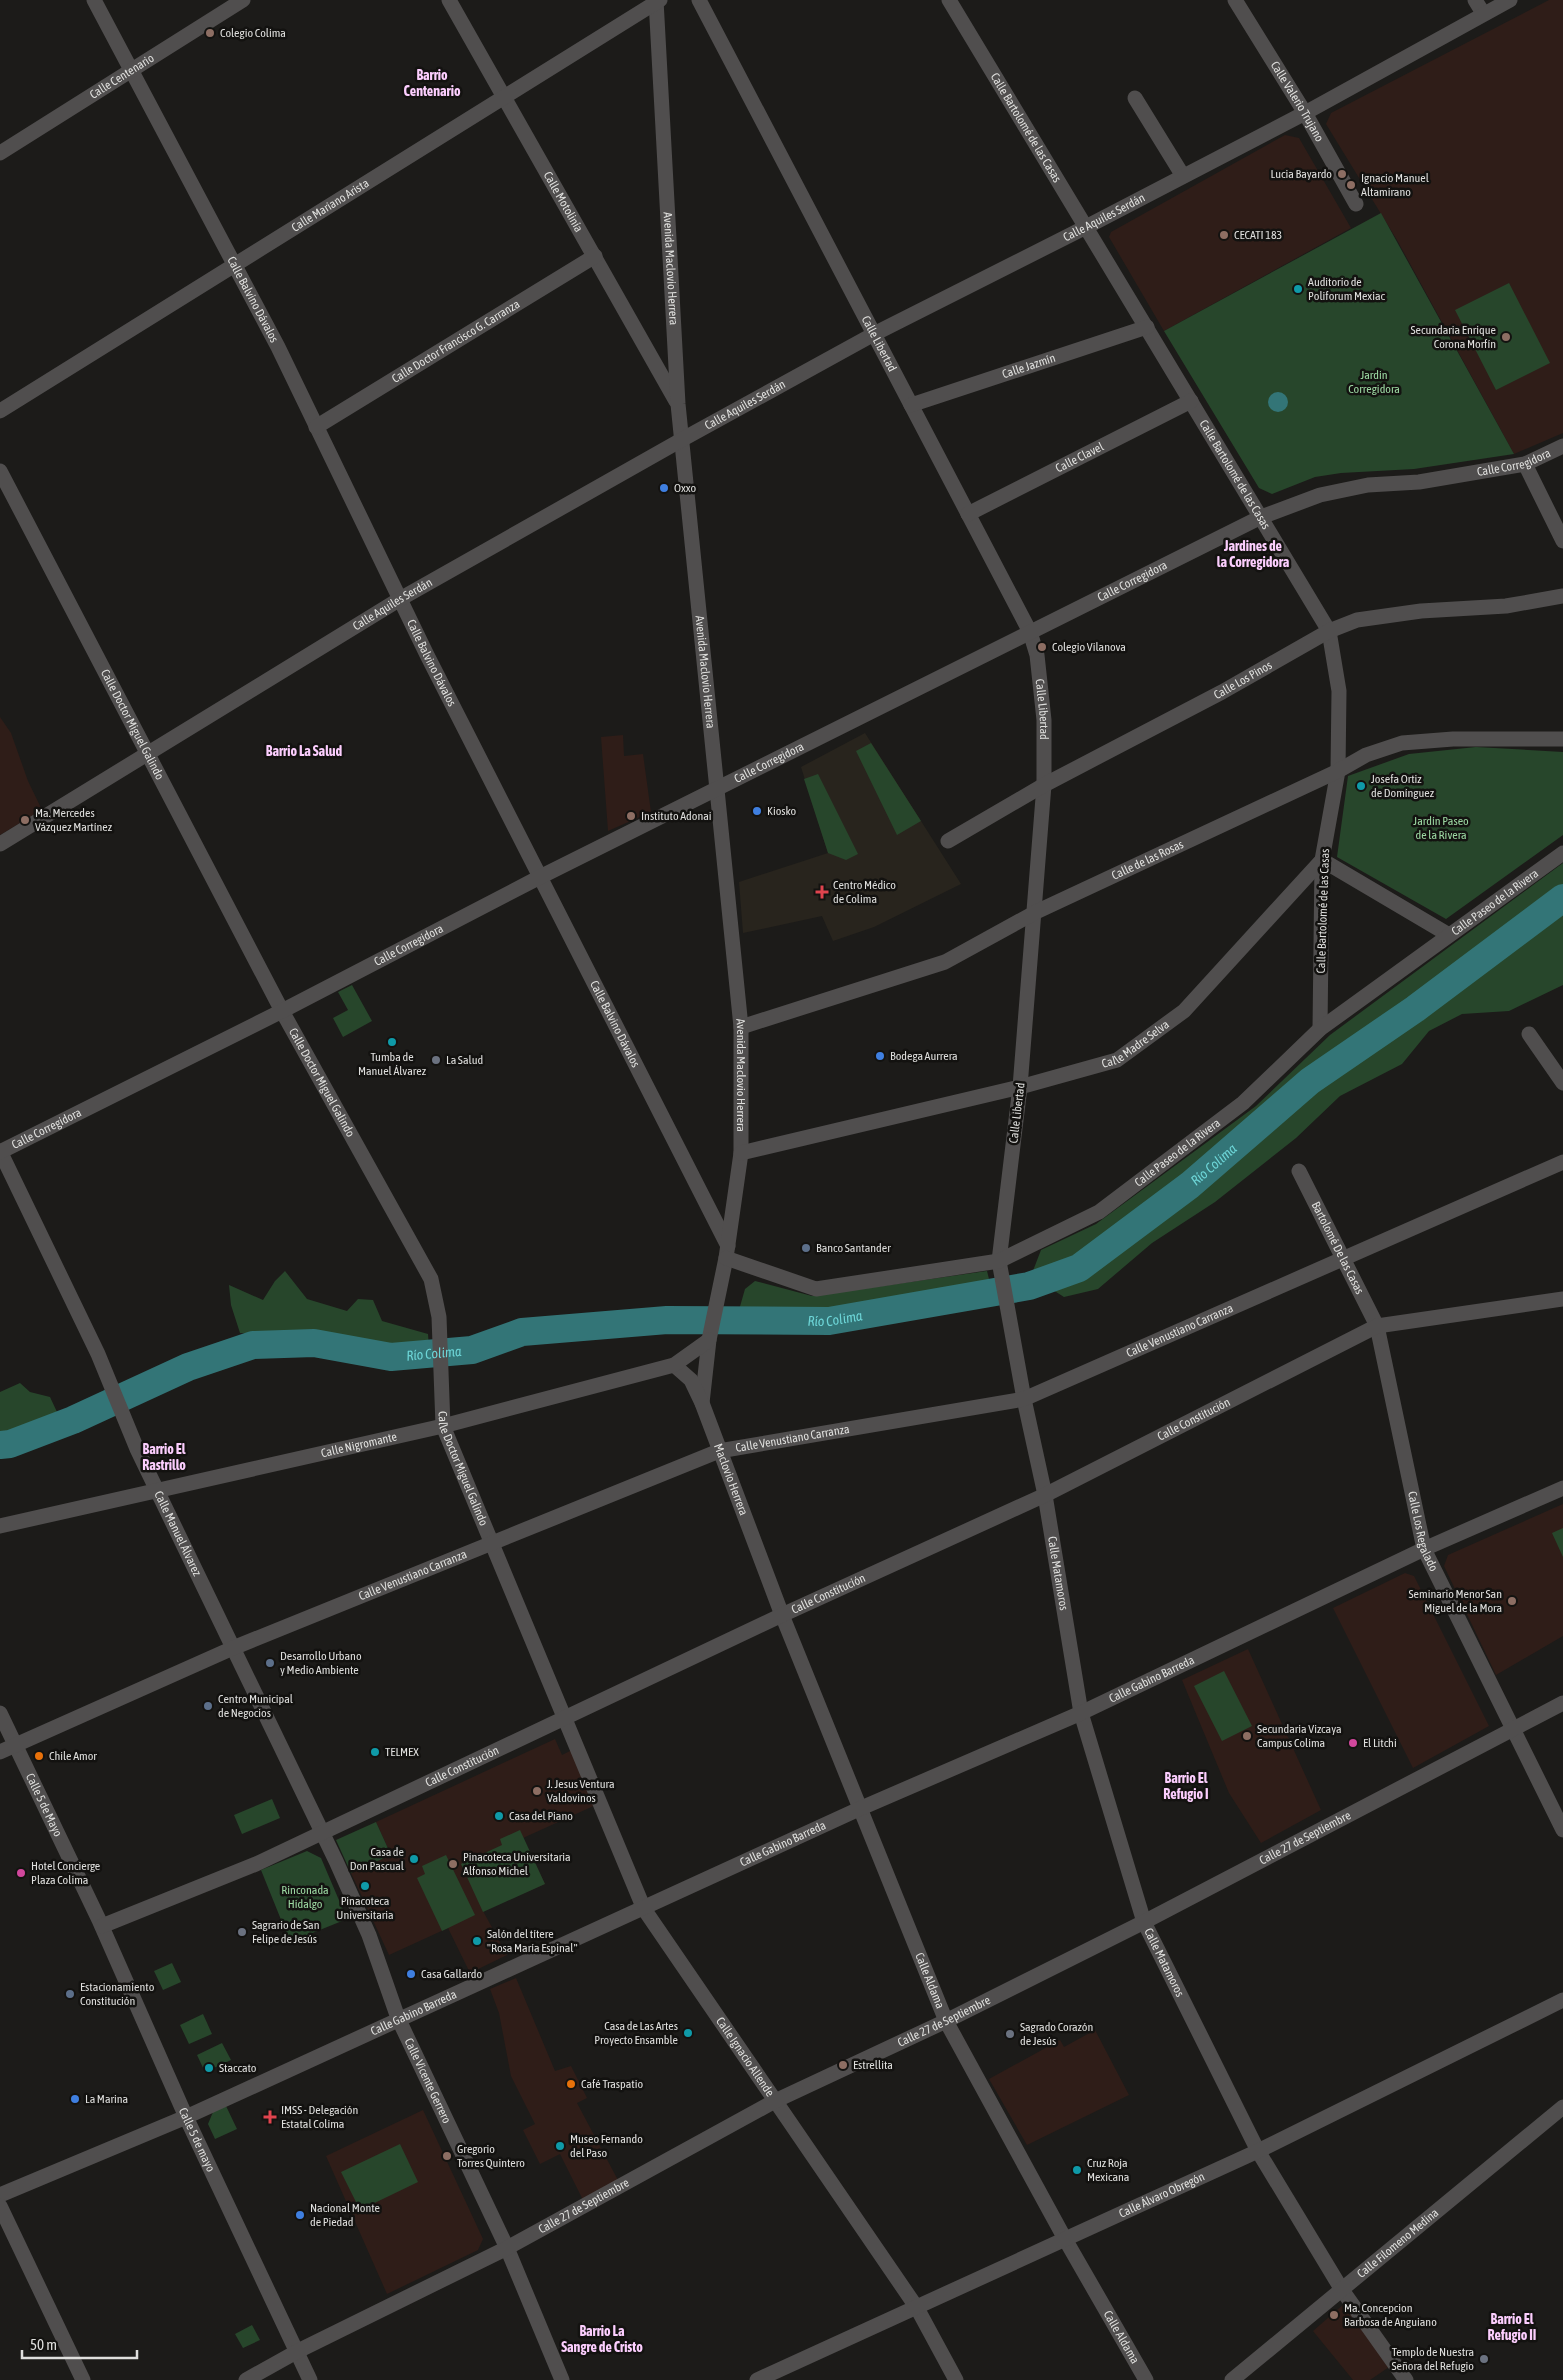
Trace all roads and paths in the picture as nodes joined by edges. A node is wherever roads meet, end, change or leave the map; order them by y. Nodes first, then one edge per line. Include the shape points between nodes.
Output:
1 (94, 0) edge
2 (243, 0) edge
3 (449, 0) edge
4 (699, 0) edge
5 (950, 0) edge
6 (1235, 0) edge
7 (1510, 0) edge
8 (657, 1) edge
9 (1479, 7) edge
10 (131, 70) junction
11 (504, 97) junction
12 (1135, 98) dead end
13 (1305, 113) junction
14 (0, 153) edge
15 (1183, 176) junction
16 (1356, 204) dead end
17 (1086, 227) junction
18 (596, 256) junction
19 (235, 264) junction
20 (1146, 327) junction
21 (874, 334) junction
22 (1191, 401) junction
23 (678, 404) junction
24 (911, 405) junction
25 (0, 411) edge
26 (316, 427) junction
27 (683, 439) junction
28 (1563, 446) edge
29 (1525, 464) junction
30 (0, 471) edge
31 (968, 514) junction
32 (1261, 517) junction
33 (1563, 542) edge
34 (1563, 596) edge
35 (400, 599) junction
36 (1330, 631) junction
37 (1030, 632) junction
38 (1563, 739) edge
39 (147, 752) junction
40 (1338, 771) junction
41 (1044, 785) junction
42 (718, 788) junction
43 (948, 841) dead end
44 (0, 844) edge
45 (1563, 853) edge
46 (1322, 860) junction
47 (540, 876) junction
48 (1036, 912) junction
49 (1449, 935) junction
50 (282, 1011) junction
51 (741, 1027) junction
52 (1320, 1029) junction
53 (1529, 1034) dead end
54 (1563, 1083) edge
55 (1020, 1088) junction
56 (0, 1152) edge
57 (741, 1153) junction
58 (1563, 1162) edge
59 (1299, 1171) dead end
60 (727, 1252) junction
61 (1343, 1259) junction
62 (999, 1262) junction
63 (1563, 1299) edge
64 (1376, 1326) junction
65 (709, 1340) junction
66 (674, 1365) junction
67 (1024, 1398) junction
68 (702, 1403) junction
69 (443, 1426) junction
70 (719, 1450) junction
71 (1563, 1488) edge
72 (157, 1490) junction
73 (1045, 1495) junction
74 (0, 1526) edge
75 (492, 1542) junction
76 (1424, 1549) junction
77 (782, 1615) junction
78 (233, 1648) junction
79 (1563, 1703) edge
80 (0, 1713) edge
81 (1081, 1713) junction
82 (564, 1719) junction
83 (1514, 1729) junction
84 (15, 1746) junction
85 (0, 1752) edge
86 (859, 1809) junction
87 (1563, 1830) edge
88 (322, 1833) junction
89 (644, 1909) junction
90 (1144, 1922) junction
91 (102, 1926) junction
92 (1563, 2000) edge
93 (398, 2018) junction
94 (946, 2021) junction
95 (775, 2101) junction
96 (1563, 2107) edge
97 (186, 2117) junction
98 (1258, 2150) junction
99 (0, 2195) edge
100 (0, 2206) edge
101 (9, 2225) junction
102 (0, 2239) edge
103 (1065, 2239) junction
104 (507, 2248) junction
105 (1342, 2290) junction
106 (917, 2308) junction
107 (298, 2351) junction
108 (82, 2380) edge
109 (246, 2380) edge
110 (310, 2380) edge
111 (562, 2380) edge
112 (756, 2380) edge
113 (956, 2380) edge
114 (1146, 2380) edge
115 (1232, 2380) edge
116 (1406, 2380) edge

1 - 10 street, Calle Balvino Dávalos
2 - 10 street, Calle Centenario
3 - 11 street, Calle Motolinía
4 - 21 street, Calle Libertad
5 - 17 street, Calle Bartolomé de las Casas
6 - 13 street, Calle Valerio Trujano
7 - 9 street, Calle Aquiles Serdán
8 - 11 street, Calle Mariano Arista
8 - 23 street, Avenida Maclovio Herrera
9 - 13 street, Calle Aquiles Serdán
10 - 14 street, Calle Centenario
10 - 19 street, Calle Balvino Dávalos
11 - 18 street, Calle Motolinía
11 - 19 street, Calle Mariano Arista
12 - 15 street
13 - 15 street, Calle Aquiles Serdán
13 - 16 street, Calle Valerio Trujano
15 - 17 street, Calle Aquiles Serdán
17 - 20 street, Calle Bartolomé de las Casas
17 - 21 street, Calle Aquiles Serdán
18 - 23 street, Calle Motolinía
18 - 26 street, Calle Doctor Francisco G. Carranza
19 - 25 street, Calle Mariano Arista
19 - 26 street, Calle Balvino Dávalos
20 - 22 street, Calle Bartolomé de las Casas
20 - 24 street, Calle Jazmín
21 - 24 street, Calle Libertad
21 - 27 street, Calle Aquiles Serdán
22 - 31 street, Calle Clavel
22 - 32 street, Calle Bartolomé de las Casas
23 - 27 street, Avenida Maclovio Herrera
24 - 31 street, Calle Libertad
26 - 35 street, Calle Balvino Dávalos
27 - 35 street, Calle Aquiles Serdán
27 - 42 street, Avenida Maclovio Herrera
28 - 29 street, Calle Corregidora
29 - 32 street, Calle Corregidora via 1419,482 1368,485 1320,495
29 - 33 street
30 - 39 street, Calle Doctor Miguel Galindo
31 - 37 street, Calle Libertad
32 - 36 street, Calle Bartolomé de las Casas
32 - 37 street, Calle Corregidora
34 - 36 street, Calle Los Pinos via 1506,606 1421,611 1366,619
35 - 39 street, Calle Aquiles Serdán
35 - 47 street, Calle Balvino Dávalos
36 - 40 street, Calle Bartolomé de las Casas via 1339,691
36 - 41 street, Calle Los Pinos via 1222,692
37 - 41 street, Calle Libertad via 1044,720
37 - 42 street, Calle Corregidora
38 - 40 street, Calle de las Rosas via 1453,739 1402,743 1366,755
39 - 44 street, Calle Aquiles Serdán
39 - 50 street, Calle Doctor Miguel Galindo
40 - 46 street, Calle Bartolomé de las Casas
40 - 48 street, Calle de las Rosas
41 - 43 street, Calle Los Pinos
41 - 48 street, Calle Libertad
42 - 47 street, Calle Corregidora
42 - 51 street, Avenida Maclovio Herrera
45 - 49 street, Calle Paseo de la Rivera
46 - 49 street
46 - 52 street, Calle Bartolomé de las Casas
46 - 55 street, Calle Madre Selva via 1184,1011 1117,1060
47 - 50 street, Calle Corregidora
47 - 60 street, Calle Balvino Dávalos
48 - 51 street, Calle de las Rosas via 946,962
48 - 55 street, Calle Libertad
49 - 52 street, Calle Paseo de la Rivera
50 - 56 street, Calle Corregidora
50 - 69 street, Calle Doctor Miguel Galindo via 431,1280 439,1317
51 - 57 street, Avenida Maclovio Herrera
52 - 62 street, Calle Paseo de la Rivera via 1243,1103 1099,1212
53 - 54 street
55 - 57 street, Calle Madre Selva
55 - 62 street, Calle Libertad
56 - 72 street, Calle Manuel Álvarez via 98,1354
57 - 60 street, Avenida Maclovio Herrera
58 - 61 street, Calle Venustiano Carranza
59 - 61 street, Bartolomé De las Casas
60 - 62 street, Calle Paseo de la Rivera via 816,1288
60 - 65 street, Avenida Maclovio Herrera
61 - 64 street, Bartolomé De las Casas
61 - 67 street, Calle Venustiano Carranza
62 - 67 street, Calle Libertad
63 - 64 street, Calle Constitución
64 - 73 street, Calle Constitución
64 - 76 street, Calle Los Regalado
65 - 66 street, Calle Nigromante
65 - 68 street, Maclovio Herrera
66 - 68 street via 691,1380
66 - 69 street, Calle Nigromante
67 - 70 street, Calle Venustiano Carranza
67 - 73 street, Calle Libertad
68 - 70 street, Maclovio Herrera
69 - 72 street, Calle Nigromante
69 - 75 street, Calle Doctor Miguel Galindo
70 - 75 street, Calle Venustiano Carranza
70 - 77 street, Maclovio Herrera
71 - 76 street, Calle Gabino Barreda
72 - 74 street, Calle Nigromante
72 - 78 street, Calle Manuel Álvarez
73 - 77 street, Calle Constitución
73 - 81 street, Calle Matamoros
75 - 78 street, Calle Venustiano Carranza
75 - 82 street, Calle Doctor Miguel Galindo
76 - 81 street, Calle Gabino Barreda
76 - 83 street, Calle Los Regalado
77 - 82 street, Calle Constitución
77 - 86 street, Calle Aldama
78 - 84 street, Calle Venustiano Carranza
78 - 88 street, Calle Manuel Álvarez
79 - 83 street, Calle 27 de Septiembre
80 - 84 street, Calle 5 de Mayo
81 - 86 street, Calle Gabino Barreda
81 - 90 street, Calle Matamoros
82 - 88 street, Calle Constitución
82 - 89 street, Calle Ignacio Allende
83 - 87 street, Calle Los Regalado
83 - 90 street, Calle 27 de Septiembre
84 - 85 street, Calle Venustiano Carranza
84 - 91 street, Calle 5 de Mayo
86 - 89 street, Calle Gabino Barreda
86 - 94 street, Calle Aldama
88 - 91 street, Calle Constitución via 256,1864
88 - 93 street, Calle Vicente Gerrero via 369,1935
89 - 93 street, Calle Gabino Barreda
89 - 95 street, Calle Ignacio Allende
90 - 94 street, Calle 27 de Septiembre
90 - 98 street, Calle Matamoros
91 - 97 street, Calle 5 de mayo
92 - 98 street, Calle Álvaro Obregón
93 - 97 street, Calle Gabino Barreda
93 - 104 street, Calle Vicente Gerrero
94 - 95 street, Calle 27 de Septiembre
94 - 103 street, Calle Aldama
95 - 104 street, Calle 27 de Septiembre
95 - 106 street, Calle Ignacio Allende
96 - 105 street, Calle Filomeno Medina
97 - 99 street, Calle Gabino Barreda
97 - 107 street, Calle 5 de mayo
98 - 103 street, Calle Álvaro Obregón
98 - 105 street, Calle Matamoros
100 - 101 street
101 - 102 street
101 - 108 street
103 - 106 street, Calle Álvaro Obregón
103 - 114 street, Calle Aldama
104 - 107 street, Calle 27 de Septiembre
104 - 111 street, Calle Vicente Gerrero
105 - 115 street, Calle Filomeno Medina
105 - 116 street, Calle Matamoros
106 - 112 street, Calle Álvaro Obregón
106 - 113 street, Calle Ignacio Allende
107 - 109 street, Calle 27 de Septiembre
107 - 110 street, Calle 5 de mayo

